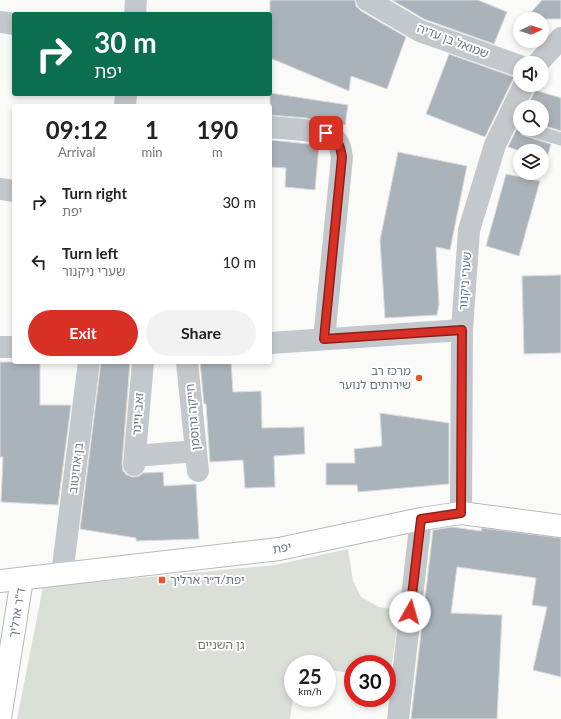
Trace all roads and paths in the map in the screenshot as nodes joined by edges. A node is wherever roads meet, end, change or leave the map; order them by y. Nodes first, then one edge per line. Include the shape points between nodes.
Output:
1 (136, 0) edge
2 (367, 0) edge
3 (135, 12) edge
4 (0, 22) edge
5 (12, 24) edge
6 (561, 38) edge
7 (544, 56) edge
8 (513, 64) edge
9 (513, 125) edge
10 (272, 127) edge
11 (549, 135) edge
12 (561, 139) edge
13 (0, 189) edge
14 (12, 191) edge
15 (462, 330) junction
16 (324, 339) junction
17 (272, 343) edge
18 (0, 347) edge
19 (12, 347) edge
20 (89, 364) edge
21 (142, 364) edge
22 (188, 364) edge
23 (197, 461) joint
24 (461, 513) junction
25 (421, 519) junction
26 (561, 526) edge
27 (62, 574) junction
28 (22, 579) junction
29 (0, 581) edge
30 (0, 718) edge
31 (398, 719) edge

1 - 3 street
2 - 8 street, שמואל בן עדיה via 420,31
4 - 5 street
6 - 7 street
9 - 15 street, שערי ניקנור via 495,145 469,230
10 - 16 street via 326,133 336,139 341,147
11 - 12 lane
13 - 14 street
15 - 16 street
15 - 24 street, שערי ניקנור
16 - 17 street
18 - 19 street
20 - 27 street, בן אחיטוב
21 - 23 street, זאב ויינר via 135,460
22 - 23 street, חייקה גרוסמן
24 - 25 street, יפת
24 - 26 street, יפת
25 - 27 street, יפת via 279,549
25 - 31 street
27 - 28 street, יפת
28 - 29 street, יפת
28 - 30 street, ד"ר ארליך

